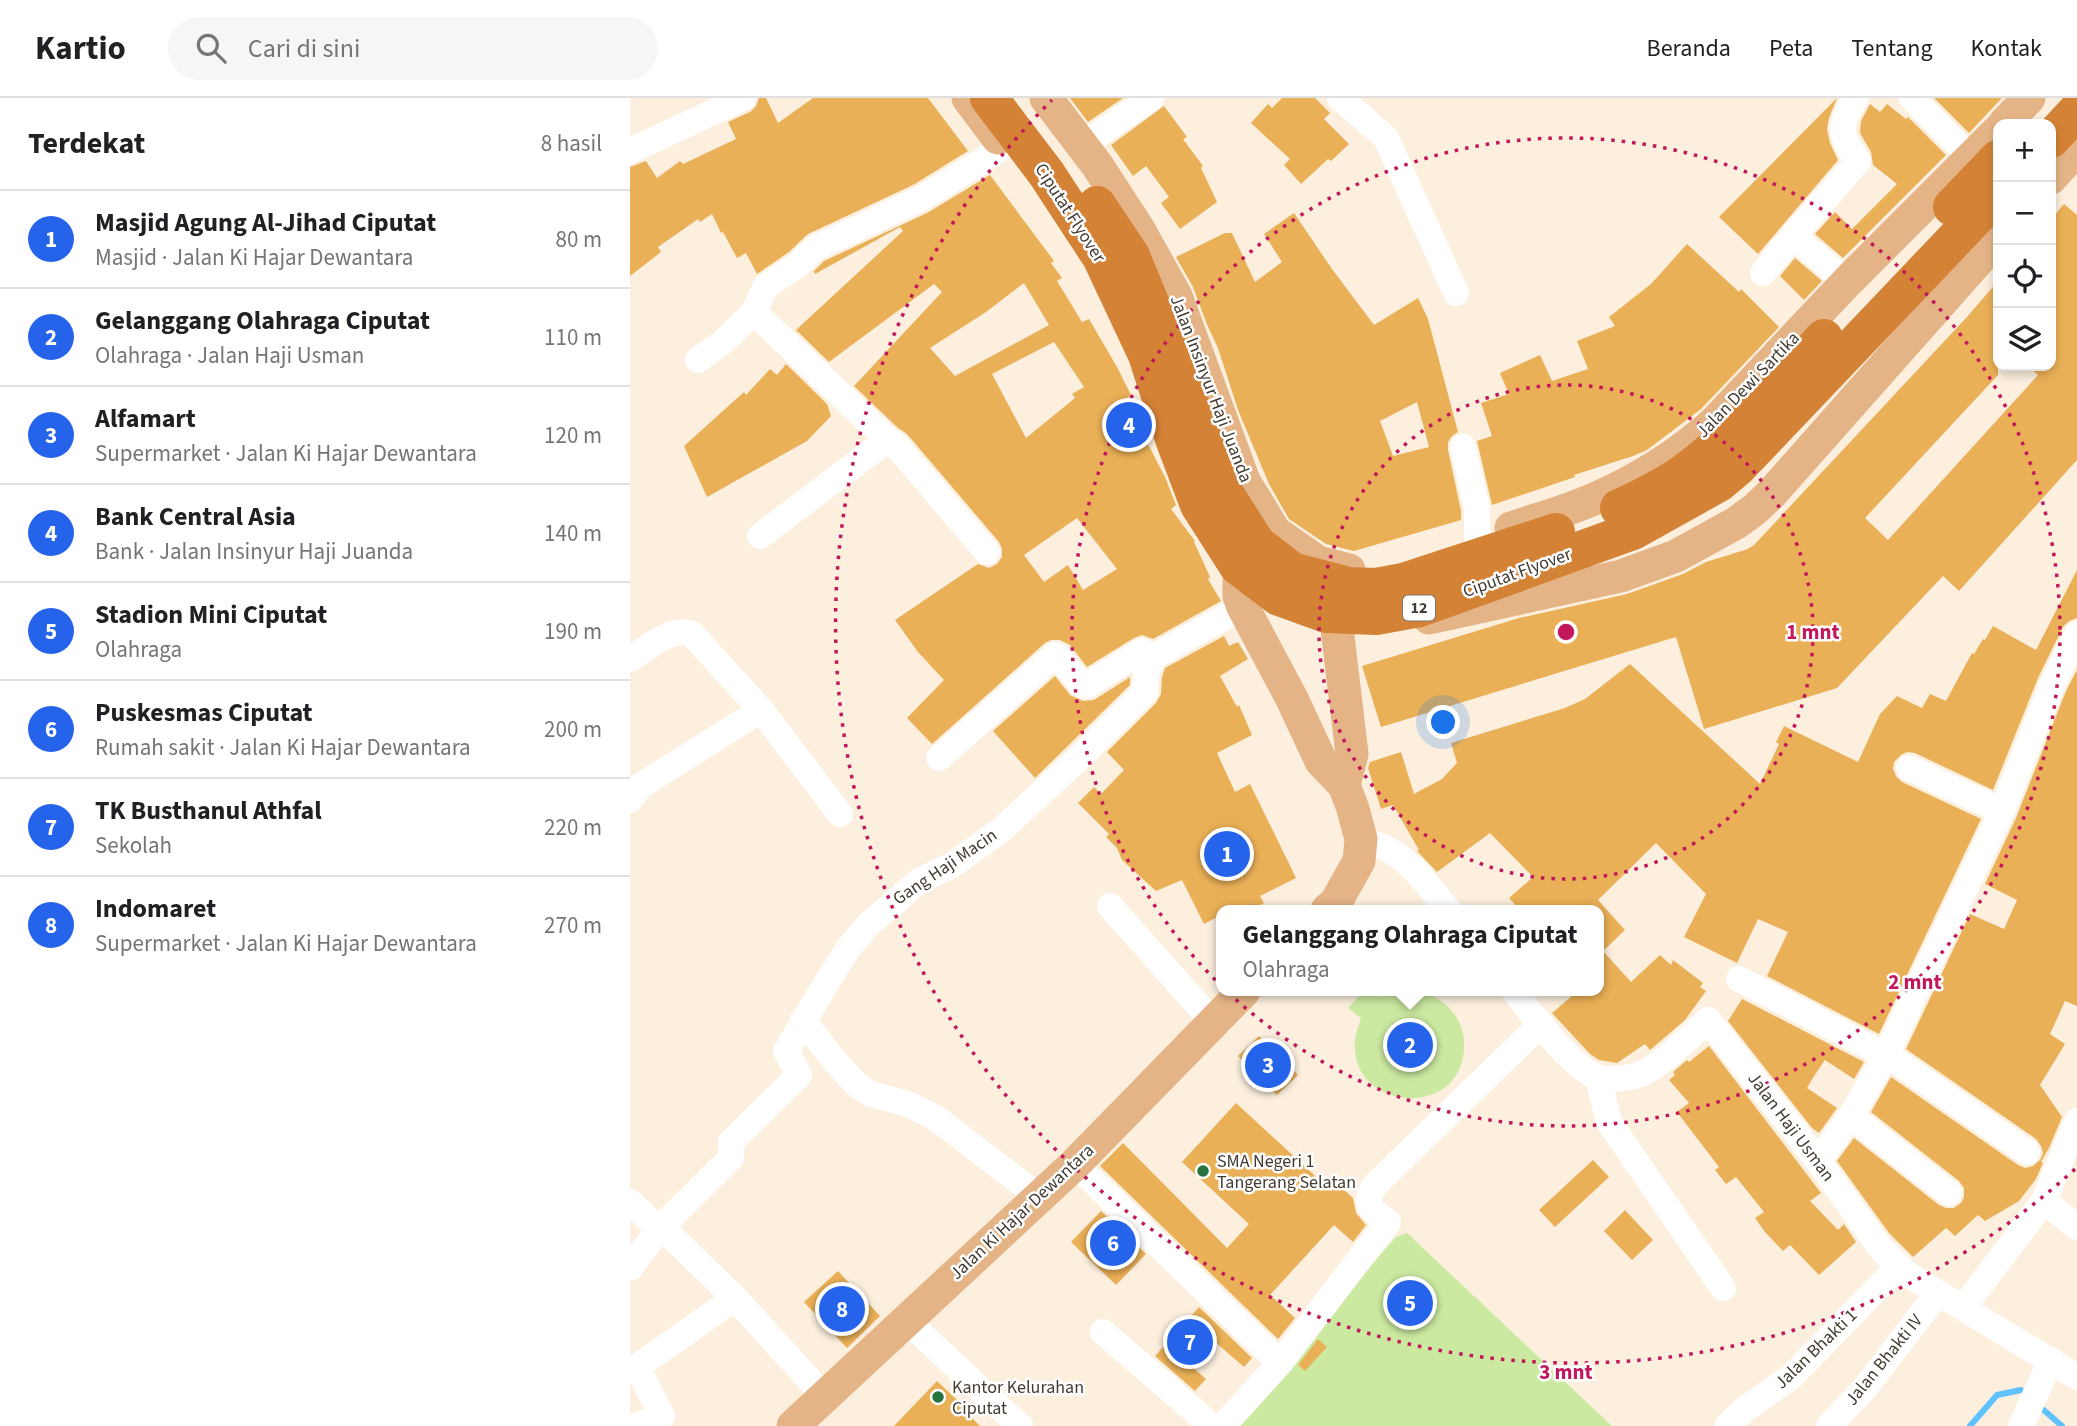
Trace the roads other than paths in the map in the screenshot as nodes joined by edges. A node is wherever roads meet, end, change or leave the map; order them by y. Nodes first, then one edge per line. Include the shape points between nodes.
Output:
1 (743, 98) edge
2 (968, 98) edge
3 (989, 98) edge
4 (1020, 98) edge
5 (1045, 98) edge
6 (1151, 98) edge
7 (1340, 98) edge
8 (1856, 98) edge
9 (1912, 98) edge
10 (2029, 98) edge
11 (2058, 98) edge
12 (2077, 111) edge
13 (2009, 119) edge
14 (2037, 119) edge
15 (1993, 142) edge
16 (1004, 146) junction
17 (630, 151) edge
18 (1090, 155) junction
19 (1985, 159) edge
20 (2064, 161) edge
21 (1993, 199) edge
22 (1045, 200) junction
23 (1138, 228) junction
24 (1793, 236) junction
25 (1993, 244) edge
26 (1084, 266) junction
27 (1763, 273) dead end
28 (1847, 282) junction
29 (1456, 293) dead end
30 (754, 312) junction
31 (698, 360) dead end
32 (889, 441) junction
33 (1463, 447) dead end
34 (1673, 457) junction
35 (1593, 500) junction
36 (1736, 523) junction
37 (760, 536) dead end
38 (1477, 540) junction
39 (988, 552) dead end
40 (1318, 562) joint
41 (1621, 576) junction
42 (1241, 594) junction
43 (1337, 628) junction
44 (2077, 634) edge
45 (1153, 657) junction
46 (630, 659) edge
47 (761, 710) junction
48 (939, 758) dead end
49 (1909, 768) dead end
50 (1344, 785) junction
51 (630, 800) edge
52 (2001, 811) junction
53 (840, 814) dead end
54 (1361, 839) junction
55 (1110, 905) dead end
56 (1333, 905) edge
57 (1444, 905) edge
58 (1739, 979) dead end
59 (1239, 996) edge
60 (1518, 996) edge
61 (803, 1020) junction
62 (1213, 1022) junction
63 (1541, 1024) junction
64 (1886, 1055) junction
65 (1598, 1078) junction
66 (1851, 1116) junction
67 (2077, 1121) edge
68 (2027, 1152) dead end
69 (1818, 1161) junction
70 (1075, 1164) junction
71 (1949, 1193) dead end
72 (1039, 1197) junction
73 (2043, 1201) junction
74 (630, 1202) edge
75 (2077, 1227) edge
76 (659, 1229) junction
77 (1899, 1266) junction
78 (630, 1268) edge
79 (1723, 1288) dead end
80 (1938, 1293) junction
81 (735, 1298) junction
82 (1963, 1308) junction
83 (905, 1320) junction
84 (1103, 1332) dead end
85 (1280, 1363) junction
86 (2069, 1369) edge
87 (825, 1397) junction
88 (635, 1426) edge
89 (793, 1426) edge
90 (1020, 1426) edge
91 (1212, 1426) edge
92 (1223, 1426) edge
93 (1727, 1426) edge
94 (1829, 1426) edge
95 (2021, 1426) edge

1 - 17 street
2 - 16 main road
3 - 21 highway, Ciputat Flyover / 12 via 1101,257 1147,355 1199,505 1238,566 1279,597 1326,614 1376,616 1420,608 1633,531 1719,484
4 - 19 highway, Ciputat Flyover / 12 via 1131,256 1222,489 1257,544 1293,571 1349,586 1403,582 1598,518 1687,471 1723,442
5 - 18 main road, Jalan Insinyur Haji Juanda
6 - 18 street
7 - 29 street via 1386,138
8 - 24 street via 1846,112 1843,135 1858,161
9 - 19 street
10 - 13 main road
11 - 14 highway
12 - 20 highway
15 - 19 main road, Jalan Dewi Sartika
16 - 22 main road
16 - 30 street via 920,199 815,248 765,288
18 - 22 main road via 1097,178 1083,200 1070,205
18 - 23 main road, Jalan Insinyur Haji Juanda
19 - 28 main road, Jalan Dewi Sartika
22 - 26 main road
23 - 26 main road via 1115,223 1094,234 1083,255
23 - 40 main road, Jalan Insinyur Haji Juanda via 1176,296 1244,481 1275,533
24 - 27 street
24 - 28 street
25 - 36 main road via 1772,494
26 - 42 main road via 1125,335 1156,429 1191,510
28 - 34 main road, Jalan Dewi Sartika via 1714,423
30 - 31 street
30 - 32 street
32 - 37 street
32 - 39 street
33 - 38 street via 1478,509
34 - 35 main road, Jalan Dewi Sartika
34 - 36 main road via 1674,490 1688,509 1708,519
35 - 38 main road, Jalan Dewi Sartika
35 - 41 main road via 1608,503 1630,522 1635,551
36 - 41 main road via 1676,556
38 - 40 main road, Jalan Dewi Sartika via 1389,570 1350,570
41 - 43 main road via 1380,628
42 - 43 main road via 1304,622
42 - 45 street
42 - 50 main road via 1321,761
43 - 50 main road via 1353,754
44 - 52 street
45 - 48 street via 1142,651 1086,686 1055,655
45 - 61 street, Gang Haji Macin via 1145,692 1076,761 1000,830 952,865 919,881 868,925
46 - 47 street via 673,632 685,631
47 - 51 street via 639,786
47 - 53 street
49 - 52 street
50 - 54 main road
52 - 64 street
54 - 56 main road via 1360,860
54 - 57 street via 1402,859
55 - 62 street
58 - 64 street
59 - 62 main road, Jalan Ki Hajar Dewantara
60 - 63 street
61 - 72 street via 857,1085 936,1118
61 - 76 street, Gang Haji Macin via 786,1051 799,1074 731,1142 732,1158
62 - 70 main road, Jalan Ki Hajar Dewantara
63 - 65 street via 1576,1063
63 - 85 street via 1375,1185 1371,1210 1388,1222
64 - 66 street
64 - 68 street
65 - 69 street, Jalan Haji Usman via 1642,1074 1708,1020
65 - 79 street via 1609,1122
66 - 69 street
66 - 71 street
67 - 73 street
69 - 77 street, Jalan Haji Usman via 1881,1249
70 - 72 main road, Jalan Ki Hajar Dewantara
70 - 85 street
72 - 83 main road, Jalan Ki Hajar Dewantara
73 - 75 street
73 - 82 street
74 - 76 street
76 - 78 street
76 - 81 street
77 - 80 street, Jalan Haji Usman
77 - 93 street, Jalan Bhakti 1 via 1791,1377
80 - 82 street, Jalan Haji Usman
80 - 94 street, Jalan Bhakti IV via 1865,1388
81 - 87 street
81 - 88 street via 637,1367 662,1416
82 - 86 street, Jalan Haji Usman
83 - 87 main road, Jalan Ki Hajar Dewantara
83 - 90 street
84 - 91 street
85 - 92 street
86 - 95 street
87 - 89 main road, Jalan Ki Hajar Dewantara

